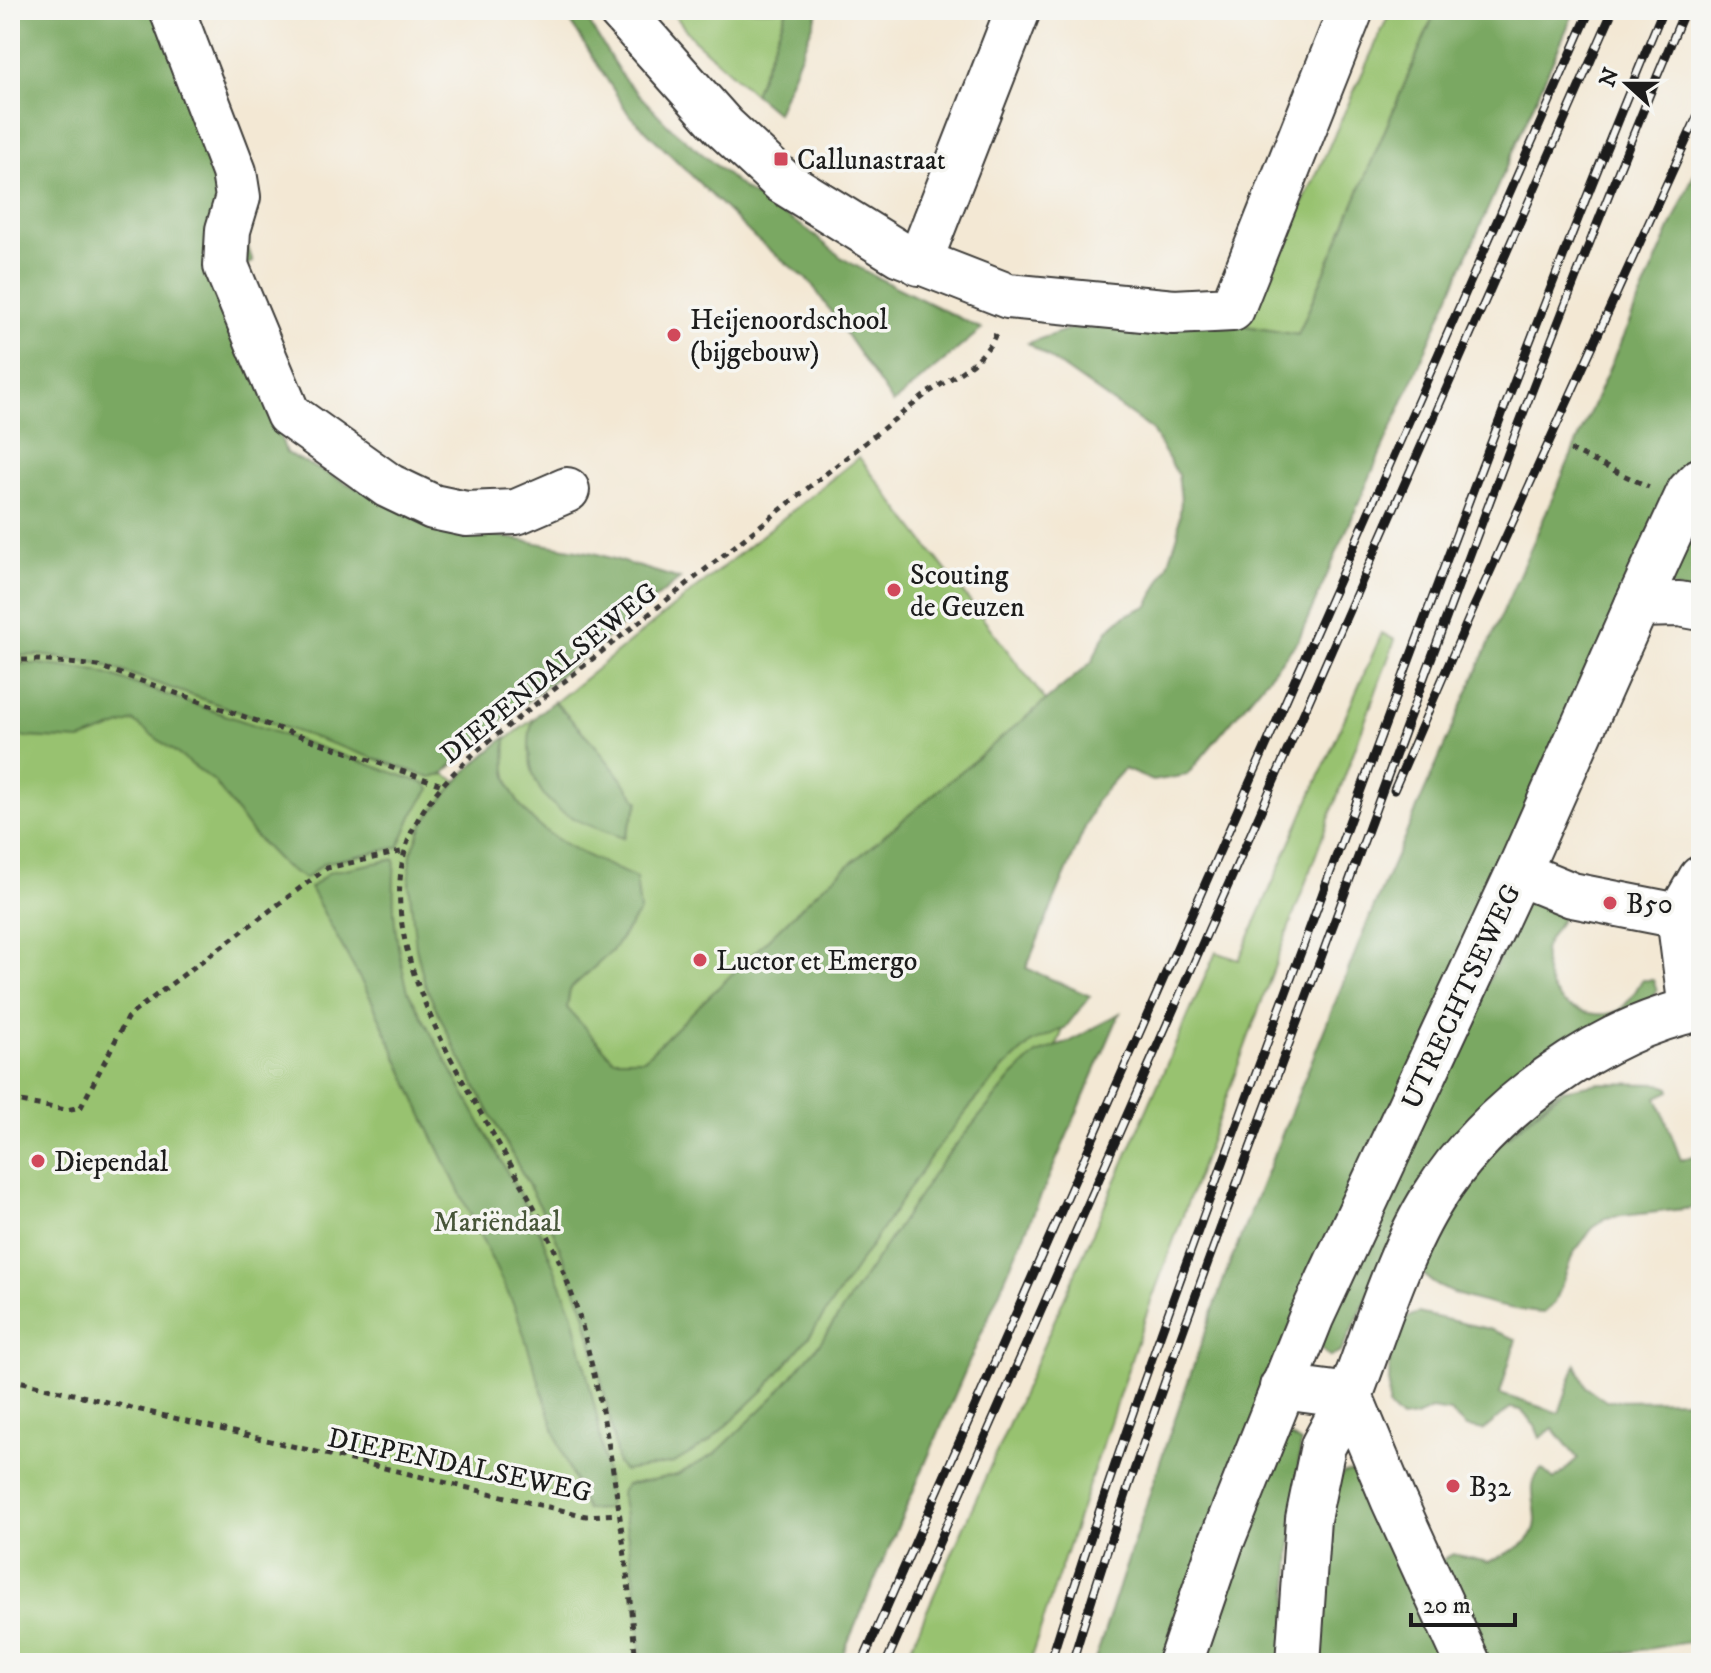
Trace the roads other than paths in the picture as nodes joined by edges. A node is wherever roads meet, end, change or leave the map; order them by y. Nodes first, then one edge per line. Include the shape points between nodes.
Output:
1 (172, 10) edge
2 (620, 10) edge
3 (1018, 10) edge
4 (1351, 10) edge
5 (919, 263) junction
6 (1701, 480) edge
7 (567, 490) dead end
8 (1637, 605) junction
9 (1701, 608) edge
10 (1518, 873) junction
11 (1701, 878) edge
12 (1679, 916) junction
13 (1696, 1009) edge
14 (1282, 1387) junction
15 (1350, 1396) junction
16 (1180, 1663) edge
17 (1298, 1663) edge
18 (1468, 1663) edge

1 - 7 street via 234,172 238,197 228,230 226,266 288,414 389,486 433,507 466,514 516,512
2 - 5 street via 724,127 782,181
3 - 5 street
4 - 5 street via 1232,309 1174,312 1008,296
6 - 8 street, UTRECHTSEWEG via 1689,492
8 - 9 street
8 - 10 street, UTRECHTSEWEG
10 - 12 street via 1572,895
10 - 14 street, UTRECHTSEWEG
11 - 12 street
12 - 13 street
13 - 15 street via 1649,1022 1585,1055 1500,1119 1473,1147 1433,1198 1406,1251
14 - 15 street
14 - 16 street, UTRECHTSEWEG
15 - 17 street via 1323,1446 1308,1519
15 - 18 street

